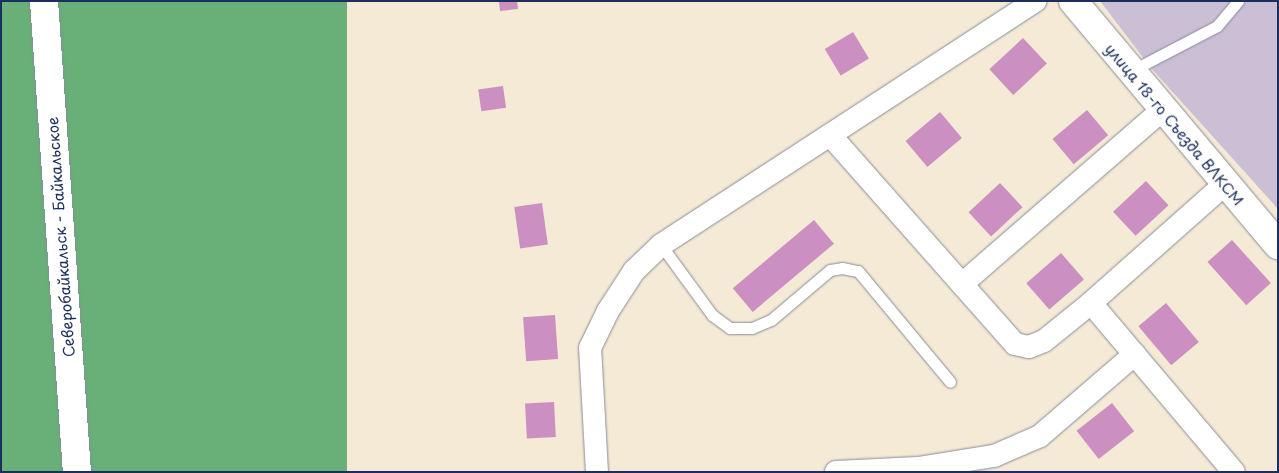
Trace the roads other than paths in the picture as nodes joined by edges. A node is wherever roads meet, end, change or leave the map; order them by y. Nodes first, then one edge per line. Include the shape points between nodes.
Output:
1 (44, 1) edge
2 (1036, 1) edge
3 (1073, 1) edge
4 (1238, 1) edge
5 (1129, 72) junction
6 (1162, 110) junction
7 (830, 135) junction
8 (1226, 184) junction
9 (661, 245) junction
10 (1278, 245) edge
11 (962, 284) junction
12 (1091, 303) junction
13 (1135, 354) junction
14 (950, 382) dead end
15 (78, 472) edge
16 (597, 472) edge
17 (836, 472) edge
18 (1234, 472) edge

1 - 15 street, Северобайкальск - Байкальское
2 - 7 street
3 - 5 street, улица 18-го Съезда ВЛКСМ
4 - 5 lane via 1217,26
5 - 6 street, улица 18-го Съезда ВЛКСМ
6 - 8 street, улица 18-го Съезда ВЛКСМ
6 - 11 street
7 - 9 street
7 - 11 street
8 - 10 street, улица 18-го Съезда ВЛКСМ
8 - 12 street
9 - 14 lane via 712,315 730,328 752,328 771,320 830,270 858,271
9 - 16 street via 634,271 608,311 590,348
11 - 12 street via 1015,344 1029,347 1044,341
12 - 13 street
13 - 17 street via 1040,436 994,456 918,468
13 - 18 street

